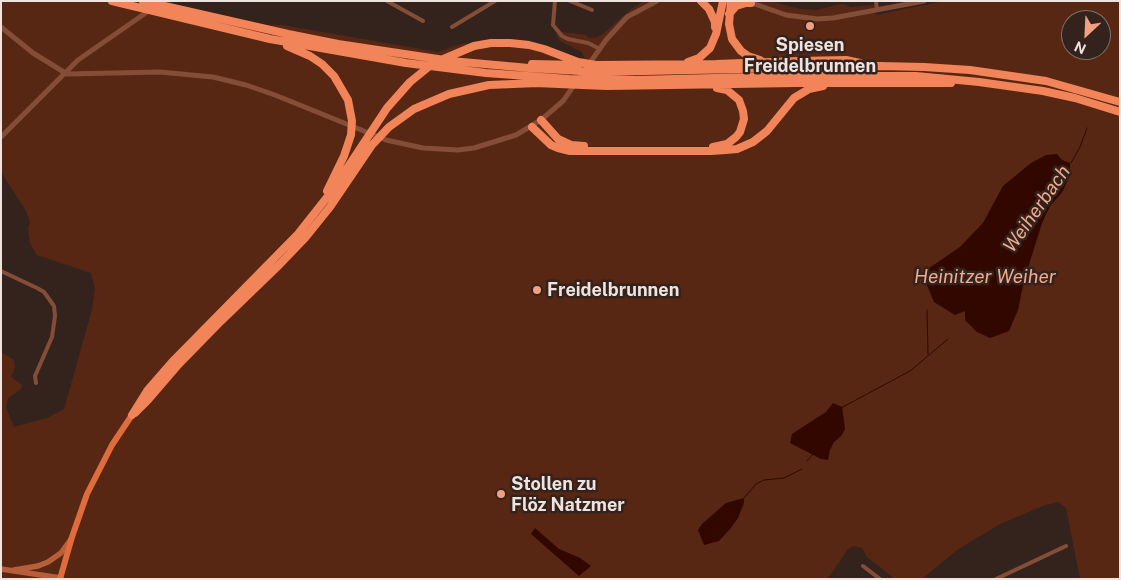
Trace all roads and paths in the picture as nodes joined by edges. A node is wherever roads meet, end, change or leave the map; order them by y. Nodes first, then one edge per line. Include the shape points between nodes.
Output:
1 (112, 1) edge
2 (143, 1) edge
3 (163, 1) edge
4 (387, 1) edge
5 (496, 1) edge
6 (555, 1) edge
7 (570, 1) edge
8 (657, 1) edge
9 (701, 1) edge
10 (723, 1) edge
11 (730, 1) edge
12 (876, 1) edge
13 (924, 1) edge
14 (749, 2) edge
15 (592, 10) dead end
16 (877, 10) junction
17 (176, 14) junction
18 (729, 14) junction
19 (423, 21) dead end
20 (1, 27) edge
21 (452, 27) dead end
22 (716, 34) junction
23 (270, 39) junction
24 (600, 49) junction
25 (767, 62) junction
26 (664, 64) junction
27 (880, 66) junction
28 (457, 70) junction
29 (572, 72) junction
30 (63, 73) junction
31 (596, 76) junction
32 (979, 82) junction
33 (844, 83) junction
34 (538, 84) junction
35 (696, 85) junction
36 (1120, 102) edge
37 (1120, 112) edge
38 (541, 120) junction
39 (532, 127) junction
40 (1, 137) edge
41 (314, 215) junction
42 (1, 271) edge
43 (36, 384) dead end
44 (132, 415) junction
45 (72, 537) junction
46 (1066, 546) dead end
47 (863, 566) dead end
48 (1, 569) edge
49 (14, 570) junction
50 (28, 572) junction
51 (60, 578) edge
52 (877, 578) edge
53 (52, 579) edge
54 (996, 579) edge

1 - 17 highway
2 - 17 highway
3 - 30 street
4 - 19 street
5 - 21 street
6 - 24 street via 554,25 562,36
7 - 15 street
8 - 24 street via 627,18
9 - 22 highway via 712,15
10 - 22 highway
11 - 18 highway
12 - 16 street
13 - 16 street
14 - 16 street via 786,15 817,19
14 - 18 highway via 736,6
17 - 23 highway
17 - 29 highway via 414,56
18 - 25 highway via 730,33 736,46 748,56
20 - 30 street
22 - 26 highway via 710,48 699,58
23 - 28 highway
23 - 41 highway via 301,51 322,64 342,87 351,110 351,136 344,156
24 - 38 street via 562,101
25 - 26 highway
25 - 27 highway via 846,60
26 - 31 highway
27 - 31 highway
27 - 36 highway via 970,70 1046,81
28 - 29 highway
28 - 34 highway
29 - 31 highway
29 - 31 highway
29 - 34 highway
29 - 41 highway via 528,45 501,43 461,50 431,65 410,82 387,108
30 - 39 street via 160,72 213,77 275,95 386,140 424,148 458,150 492,143
30 - 40 street
31 - 32 highway via 636,80 864,75
31 - 35 highway
32 - 33 highway
32 - 37 highway via 1043,91
33 - 35 highway
33 - 39 highway via 818,87 801,94 788,104 761,137 746,146 711,152 570,151 551,145
34 - 44 highway via 490,85 448,94 394,122 372,145 305,238
35 - 38 highway via 727,90 738,100 743,111 742,126 727,144 710,147 580,146 558,139
38 - 39 street
41 - 44 highway via 286,248 174,360 147,391
42 - 43 street via 44,292 54,306 52,337 35,376
44 - 45 main road via 96,476
45 - 49 main road via 61,553 48,562
45 - 51 main road
46 - 54 street
47 - 52 street
48 - 49 main road
49 - 50 main road
50 - 51 main road
50 - 53 main road

